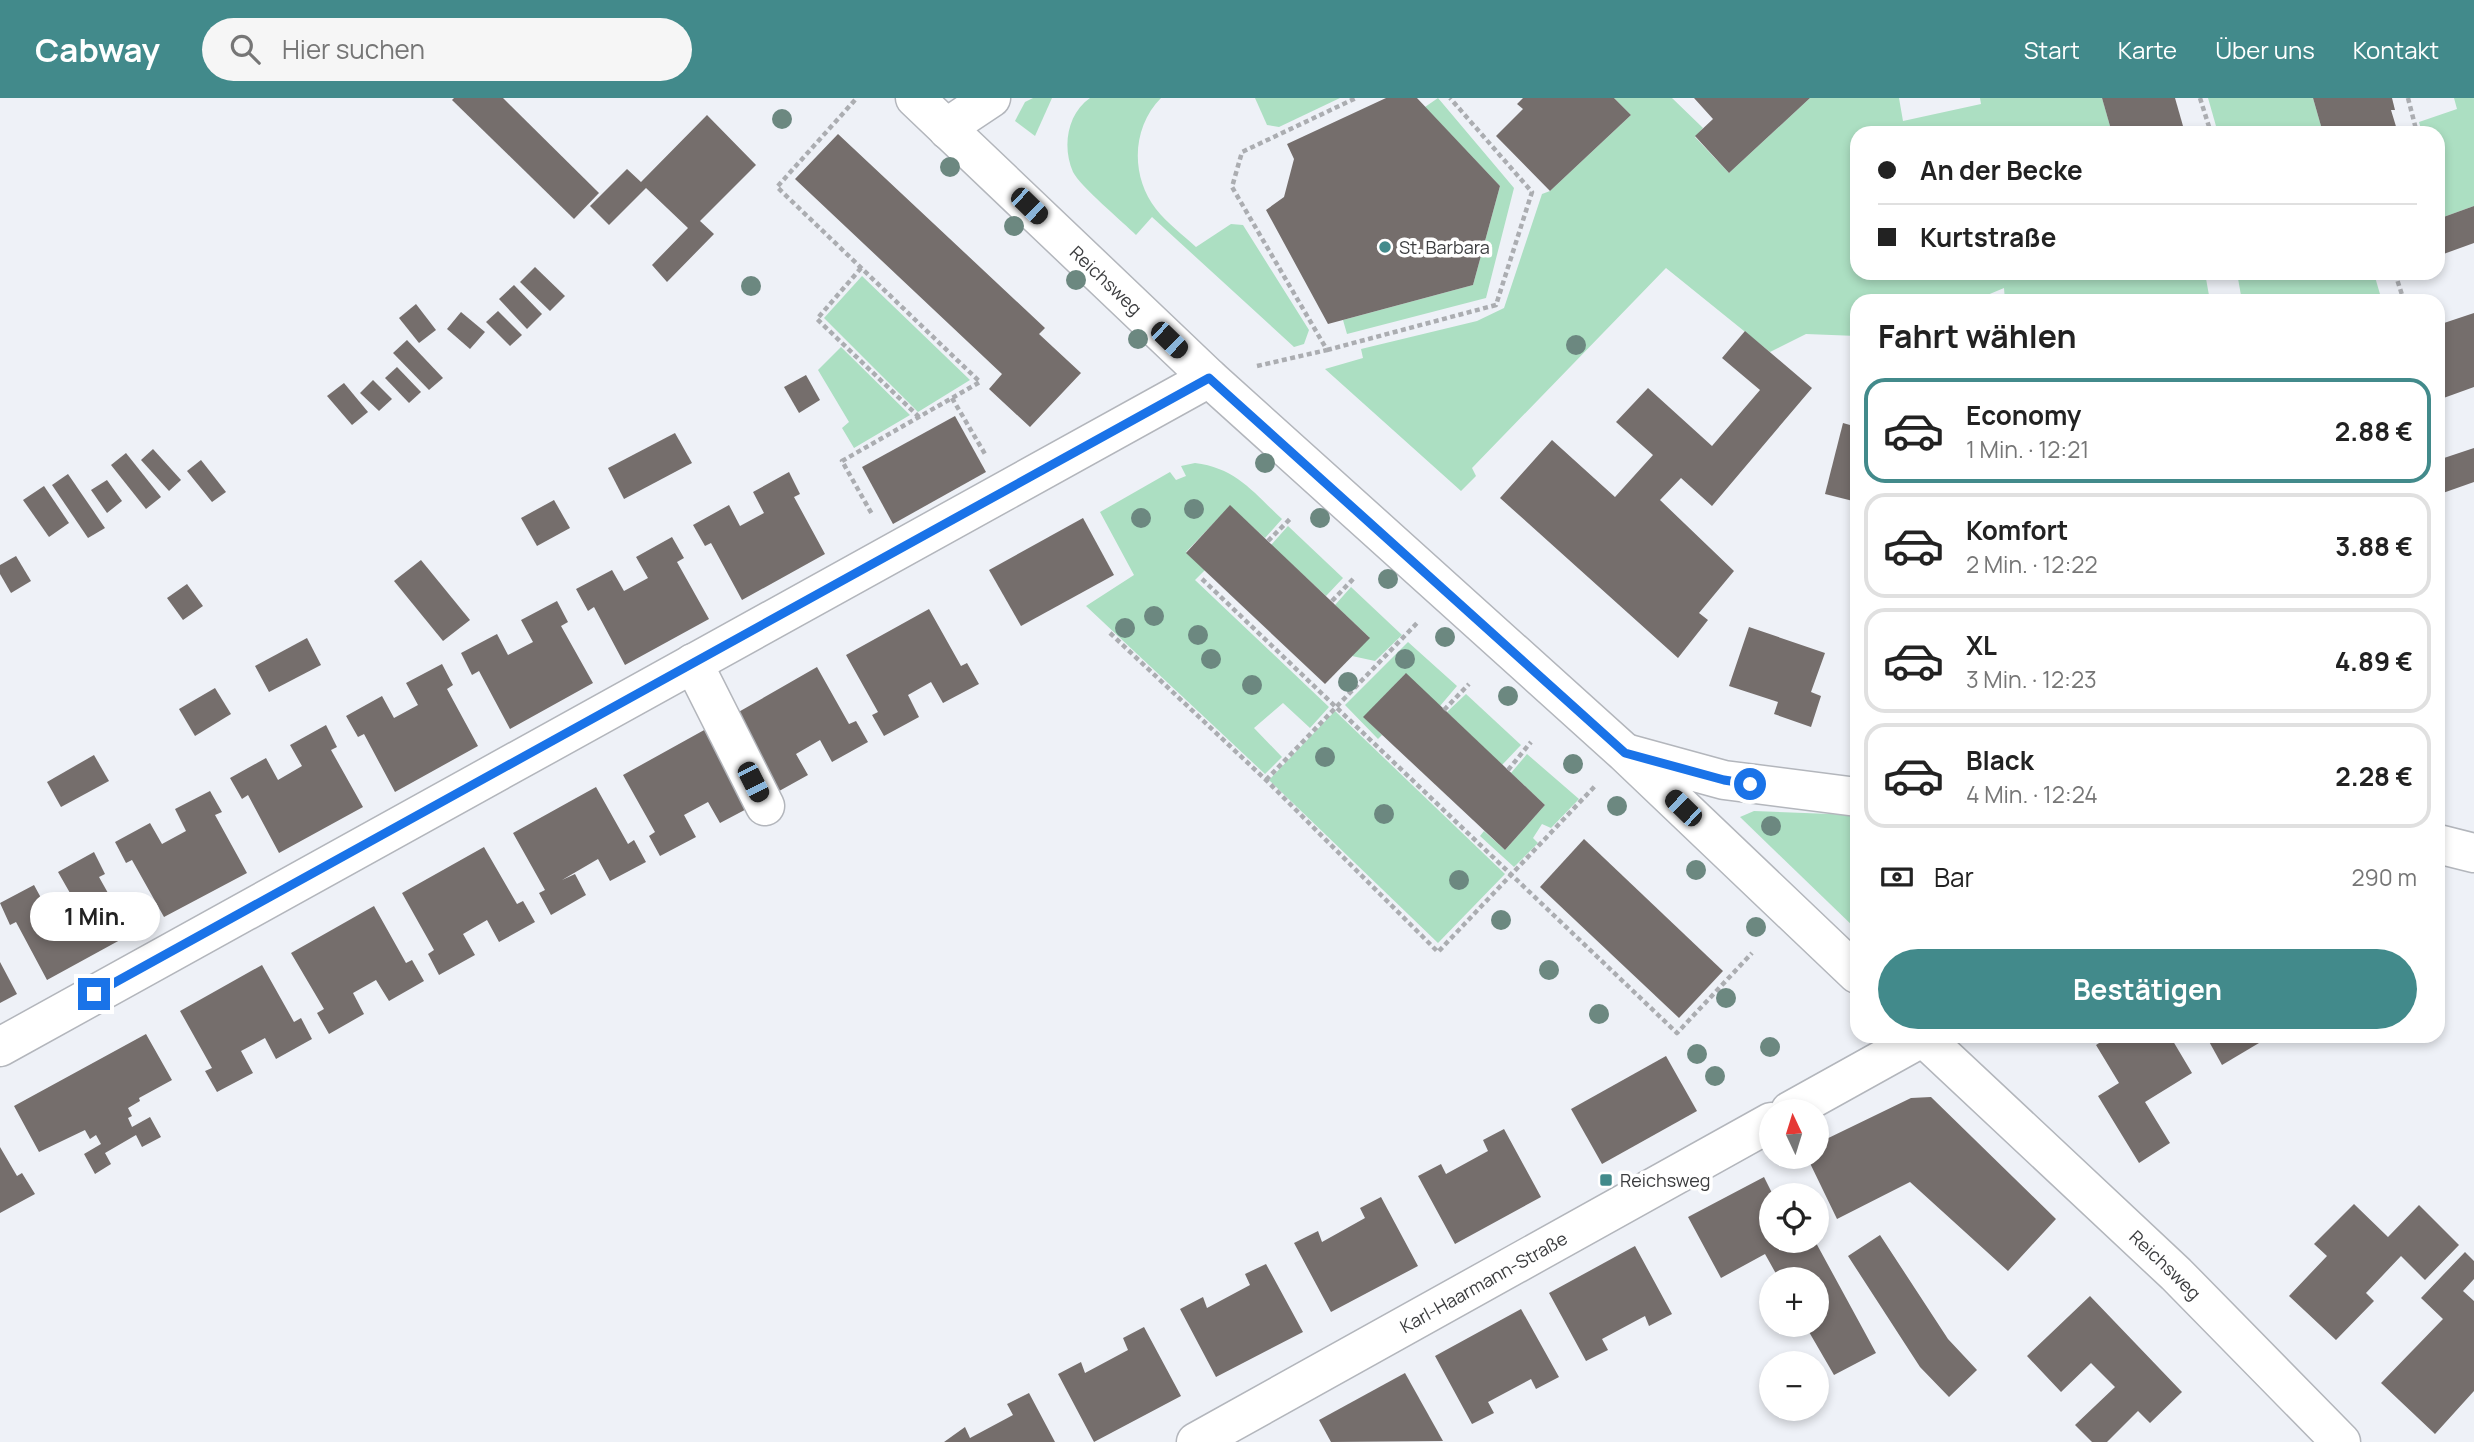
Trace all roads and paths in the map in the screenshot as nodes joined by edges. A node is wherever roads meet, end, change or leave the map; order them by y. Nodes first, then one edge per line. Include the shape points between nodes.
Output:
1 (915, 98) edge
2 (992, 98) edge
3 (1356, 98) edge
4 (1450, 98) edge
5 (2200, 98) edge
6 (2408, 98) edge
7 (855, 100) edge
8 (2209, 126) edge
9 (2415, 126) edge
10 (948, 130) junction
11 (861, 268) junction
12 (1327, 349) junction
13 (1209, 378) junction
14 (951, 398) junction
15 (919, 417) junction
16 (989, 460) dead end
17 (1292, 517) dead end
18 (1268, 541) dead end
19 (894, 552) junction
20 (1355, 577) dead end
21 (1202, 579) dead end
22 (1448, 592) junction
23 (1332, 601) dead end
24 (1110, 633) dead end
25 (693, 663) junction
26 (1469, 684) dead end
27 (1337, 708) junction
28 (1444, 710) dead end
29 (1531, 742) dead end
30 (1625, 753) junction
31 (1508, 770) dead end
32 (1266, 780) junction
33 (1850, 796) edge
34 (765, 806) dead end
35 (2445, 846) edge
36 (2474, 853) edge
37 (1512, 875) junction
38 (1752, 953) dead end
39 (1850, 967) edge
40 (1911, 1043) edge
41 (1930, 1043) edge
42 (0, 1046) edge
43 (1811, 1099) edge
44 (1759, 1129) edge
45 (1196, 1442) edge
46 (2341, 1442) edge

1 - 10 street, Reichsweg
2 - 10 street
3 - 12 path via 1242,152 1231,187
4 - 12 path via 1532,192 1496,305
5 - 8 path
6 - 9 path
7 - 11 path via 776,187
10 - 13 street, Reichsweg
11 - 14 path via 980,382
11 - 15 path via 817,319
12 - 13 path
13 - 19 street
13 - 22 street, Reichsweg
14 - 15 path
14 - 16 path
15 - 19 path via 842,461
17 - 18 path
19 - 25 street
20 - 23 path
21 - 27 path
22 - 27 path
22 - 30 street, Reichsweg
24 - 32 path
25 - 34 street
25 - 42 street
26 - 28 path
27 - 32 path
27 - 37 path
29 - 31 path
30 - 33 street via 1724,780
30 - 37 path
30 - 39 street, Reichsweg
32 - 37 path via 1438,953
35 - 36 street
37 - 38 path via 1678,1033
40 - 43 street
41 - 46 street, Reichsweg via 2176,1273
44 - 45 street, Karl-Haarmann-Straße

